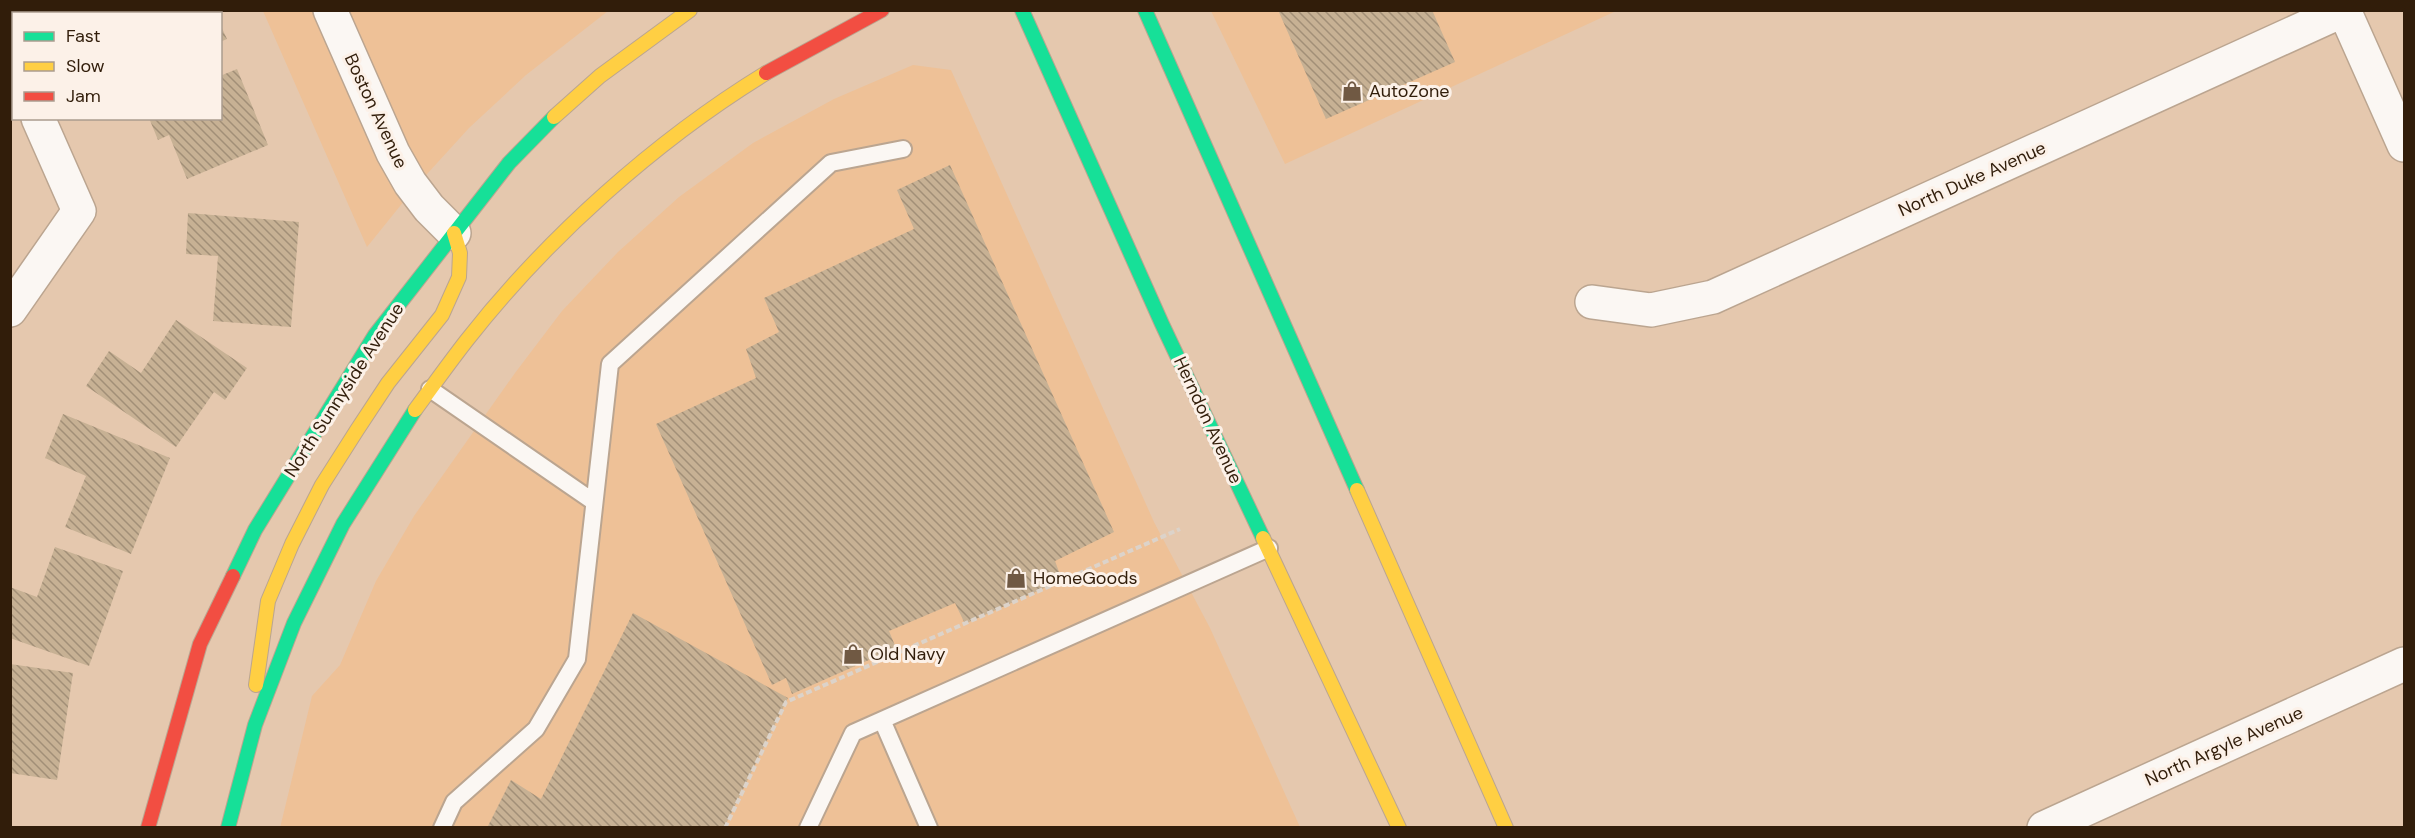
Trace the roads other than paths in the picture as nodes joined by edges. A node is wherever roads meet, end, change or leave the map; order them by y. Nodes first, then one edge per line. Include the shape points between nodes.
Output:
1 (330, 10) edge
2 (690, 10) edge
3 (882, 10) edge
4 (1022, 10) edge
5 (1145, 10) edge
6 (2344, 10) edge
7 (40, 120) edge
8 (2404, 145) edge
9 (903, 149) dead end
10 (454, 233) junction
11 (1592, 302) dead end
12 (10, 310) edge
13 (430, 389) junction
14 (594, 502) junction
15 (1269, 548) junction
16 (2404, 664) edge
17 (882, 720) junction
18 (246, 752) junction
19 (148, 828) edge
20 (228, 828) edge
21 (442, 828) edge
22 (808, 828) edge
23 (929, 828) edge
24 (1399, 828) edge
25 (1506, 828) edge
26 (2044, 828) edge

1 - 10 street, Boston Avenue via 393,153 429,208
2 - 10 main road, North Sunnyside Avenue via 600,76 548,123 509,163
3 - 13 main road via 749,83 643,161 539,258
4 - 15 main road, Herndon Avenue via 1162,324
5 - 25 main road
6 - 8 street
6 - 11 street, North Duke Avenue via 1713,297 1651,310
7 - 12 street via 79,211
9 - 14 lane via 831,163 610,364
10 - 18 main road via 460,253 459,277 442,315 388,383 322,485 268,601
10 - 19 main road, North Sunnyside Avenue via 375,335 255,530 200,644
13 - 14 lane
13 - 18 main road via 341,528 276,665
14 - 21 lane via 577,659 536,729 454,802
15 - 17 lane
15 - 24 main road, Herndon Avenue
16 - 26 street, North Argyle Avenue
17 - 22 lane via 853,733
17 - 23 lane
18 - 20 main road

